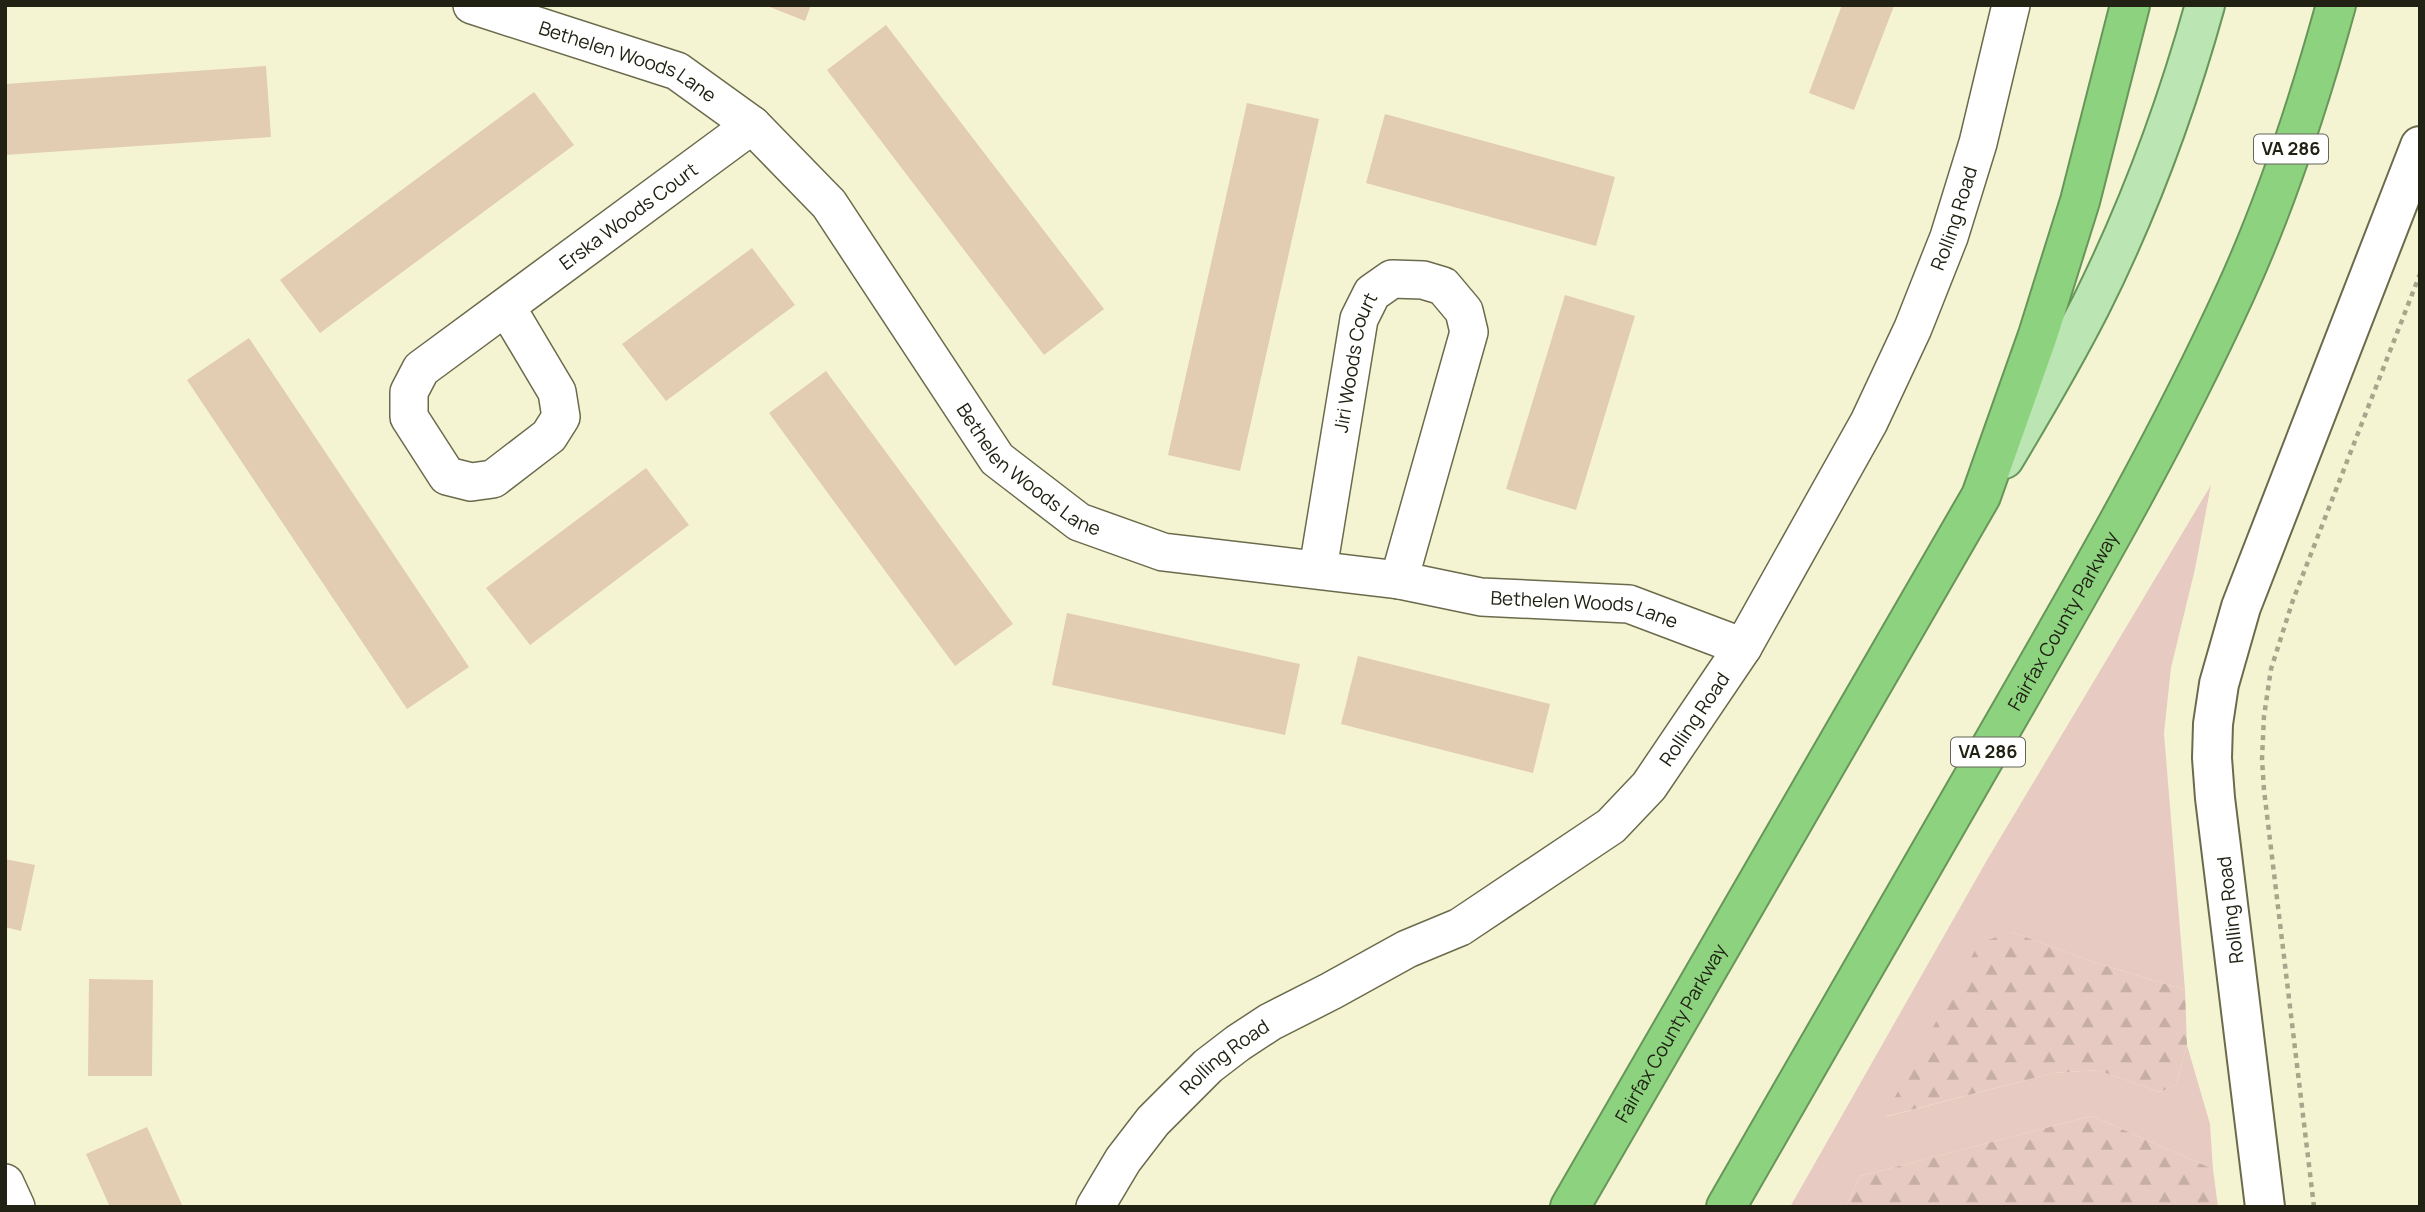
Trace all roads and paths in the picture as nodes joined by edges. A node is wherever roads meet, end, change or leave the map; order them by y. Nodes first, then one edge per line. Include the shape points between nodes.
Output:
1 (472, 5) edge
2 (2011, 5) edge
3 (2130, 5) edge
4 (2205, 5) edge
5 (2336, 5) edge
6 (751, 125) junction
7 (2420, 146) edge
8 (2420, 274) edge
9 (507, 307) junction
10 (1982, 496) junction
11 (1318, 569) junction
12 (1399, 580) junction
13 (1743, 646) junction
14 (5, 1183) edge
15 (16, 1207) edge
16 (1095, 1207) edge
17 (1570, 1207) edge
18 (1726, 1207) edge
19 (2265, 1207) edge
20 (2314, 1207) edge

1 - 6 street, Bethelen Woods Lane via 677,71
2 - 13 street, Rolling Road via 1978,143 1949,237 1913,328 1869,422
3 - 10 highway, Fairfax County Parkway via 2077,213
4 - 10 main road via 2163,140 2130,221 2054,375
5 - 18 highway, Fairfax County Parkway / VA 286 via 2313,89 2276,191 2191,386 2077,596
6 - 9 street, Erska Woods Court
6 - 11 street, Bethelen Woods Lane via 829,204 997,459 1079,523 1163,552
7 - 19 street, Rolling Road via 2241,607 2219,684 2213,735 2215,798
8 - 20 path via 2293,600 2271,669 2264,716 2264,790
9 - 9 street, Erska Woods Court via 422,369 409,392 409,417 447,476 471,482 494,479 549,436 561,417 557,392
10 - 17 highway, Fairfax County Parkway
11 - 12 street, Bethelen Woods Lane
11 - 12 street, Jiri Woods Court via 1359,319 1372,293 1392,279 1423,280 1443,286 1464,312 1469,332
12 - 13 street, Bethelen Woods Lane via 1481,597 1629,604
13 - 16 street, Rolling Road via 1649,786 1611,826 1460,927 1407,949 1238,1043 1153,1121
14 - 15 street

